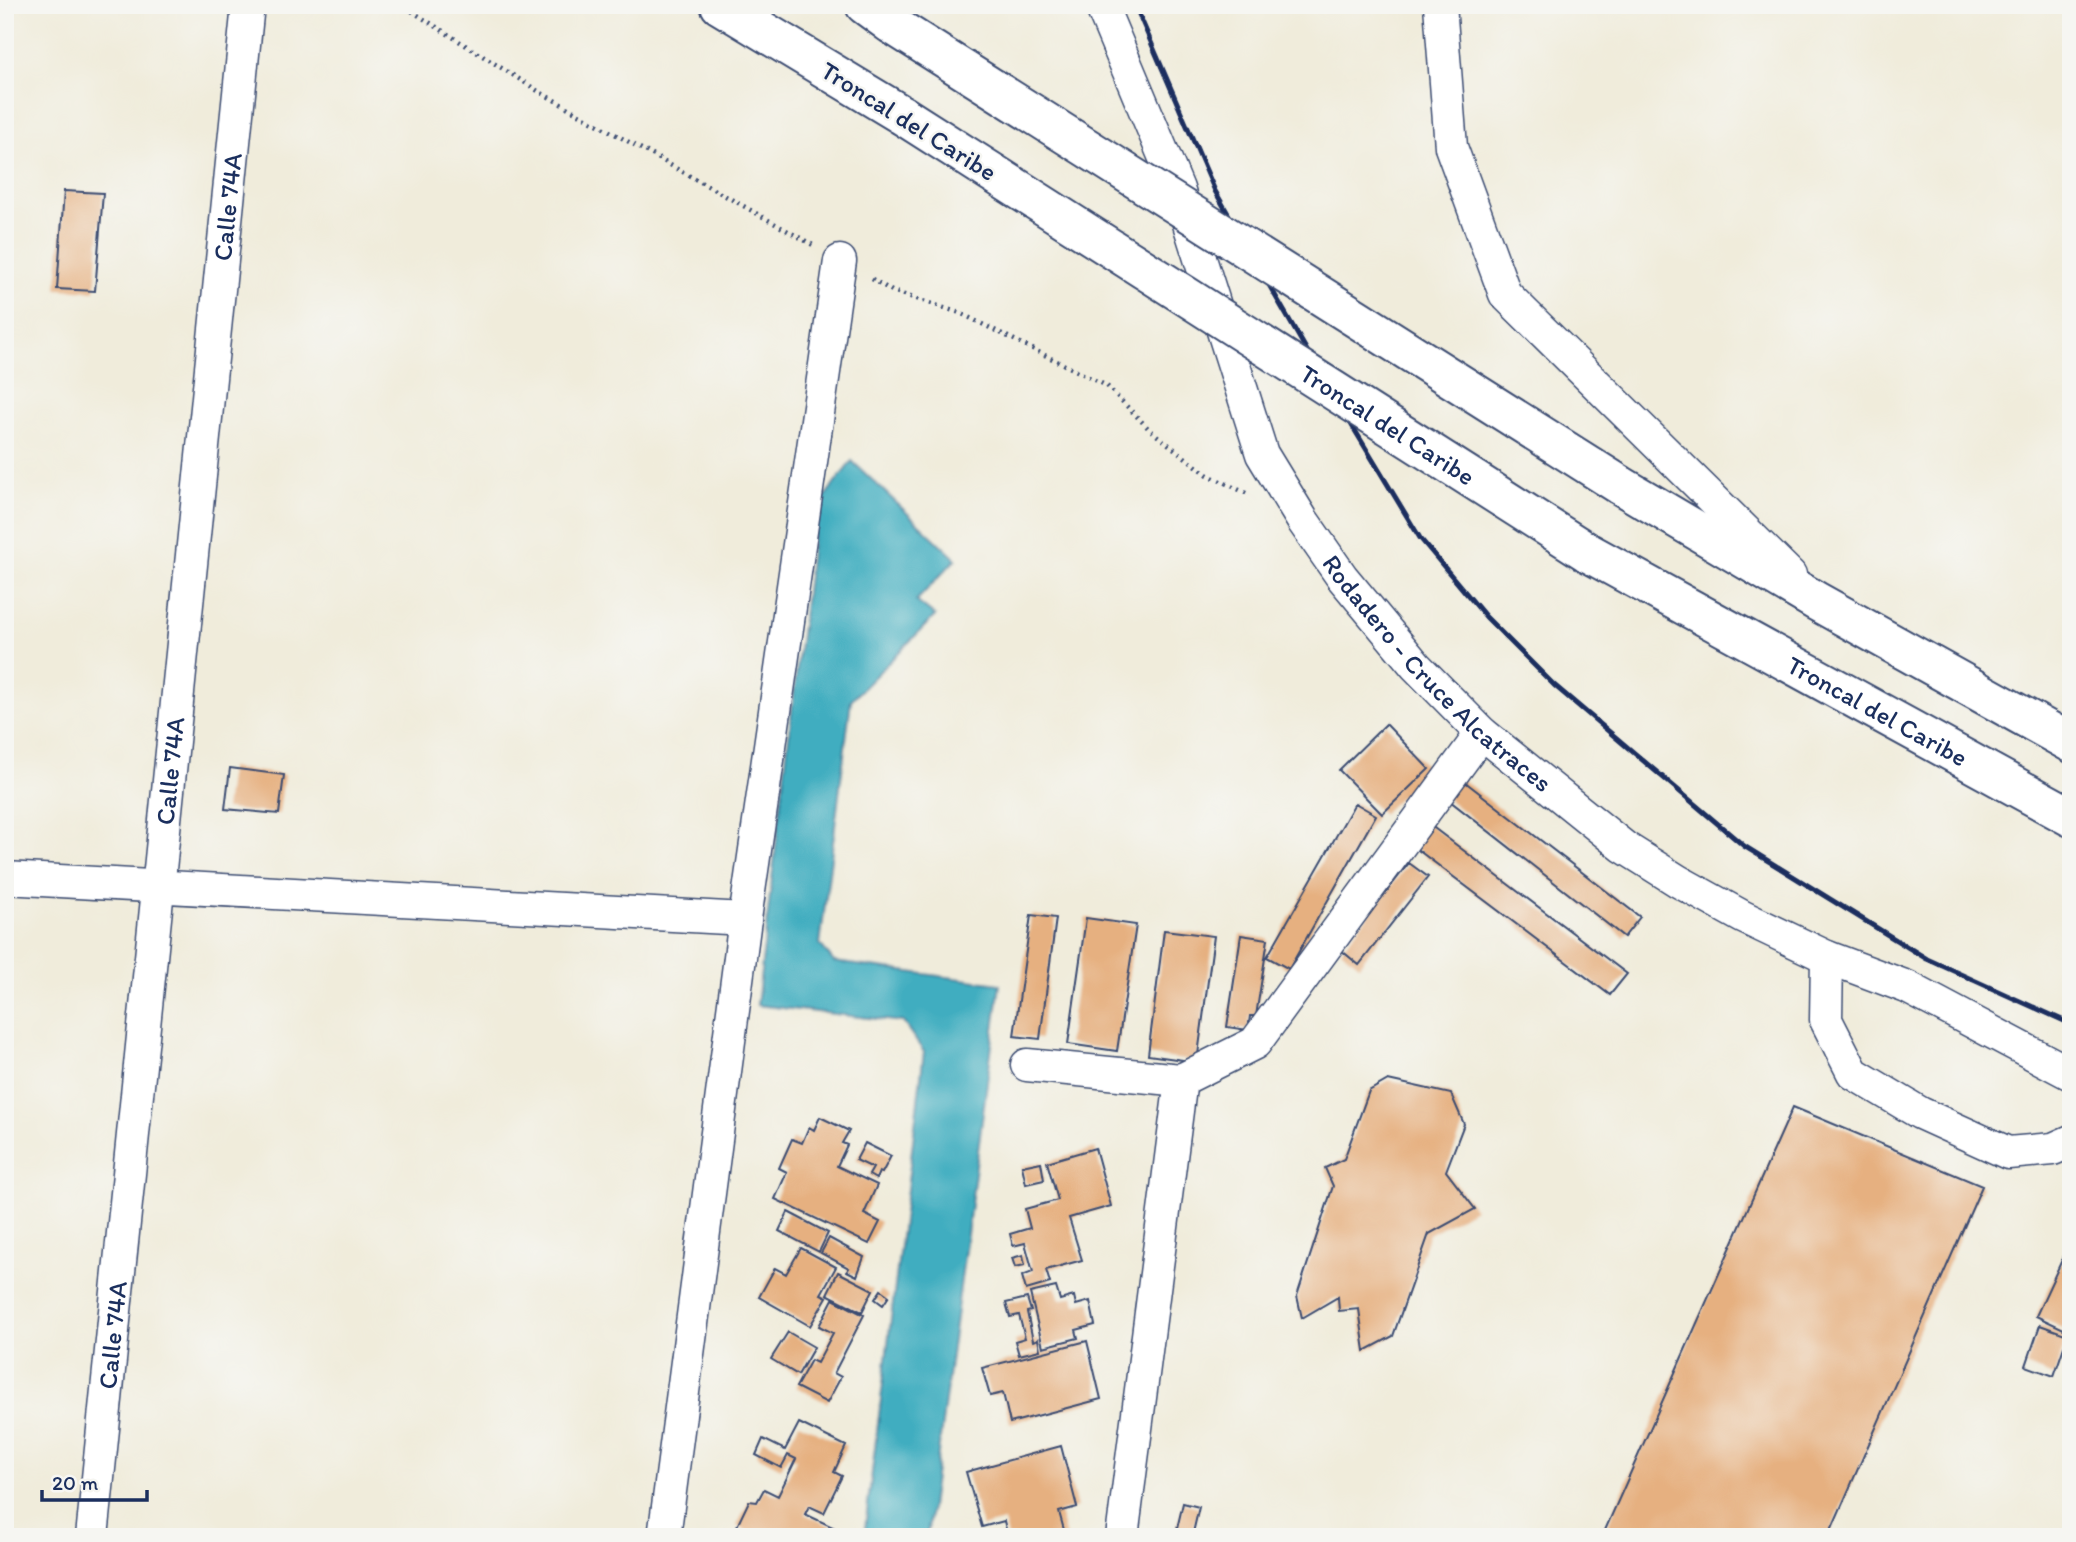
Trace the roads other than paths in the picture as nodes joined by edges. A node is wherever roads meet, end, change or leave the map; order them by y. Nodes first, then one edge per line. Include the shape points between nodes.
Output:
1 (248, 5) edge
2 (720, 5) edge
3 (1101, 5) edge
4 (1440, 5) edge
5 (878, 15) edge
6 (840, 261) dead end
7 (1816, 601) junction
8 (1482, 733) junction
9 (2071, 743) edge
10 (2071, 817) edge
11 (5, 878) edge
12 (157, 888) junction
13 (745, 919) junction
14 (1827, 957) junction
15 (1027, 1065) dead end
16 (2071, 1074) edge
17 (1181, 1080) junction
18 (2071, 1141) edge
19 (92, 1537) edge
20 (664, 1537) edge
21 (1122, 1537) edge

1 - 12 street, Calle 74A
2 - 10 highway, Troncal del Caribe, bridge via 902,115 1587,552
3 - 8 street, Rodadero - Cruce Alcatraces via 1178,189 1262,454 1342,577 1416,666
4 - 7 street via 1451,146 1505,294
5 - 7 highway, bridge via 1620,485
6 - 13 street
7 - 9 highway
8 - 14 street, Rodadero - Cruce Alcatraces via 1624,847 1743,917
8 - 17 street via 1255,1043
11 - 12 street
12 - 13 street
12 - 19 street, Calle 74A
13 - 20 street
14 - 16 street, Rodadero - Cruce Alcatraces via 1907,986
14 - 18 street via 1826,1020 1853,1073 1920,1113 2008,1153 2053,1149
15 - 17 street
17 - 21 street

